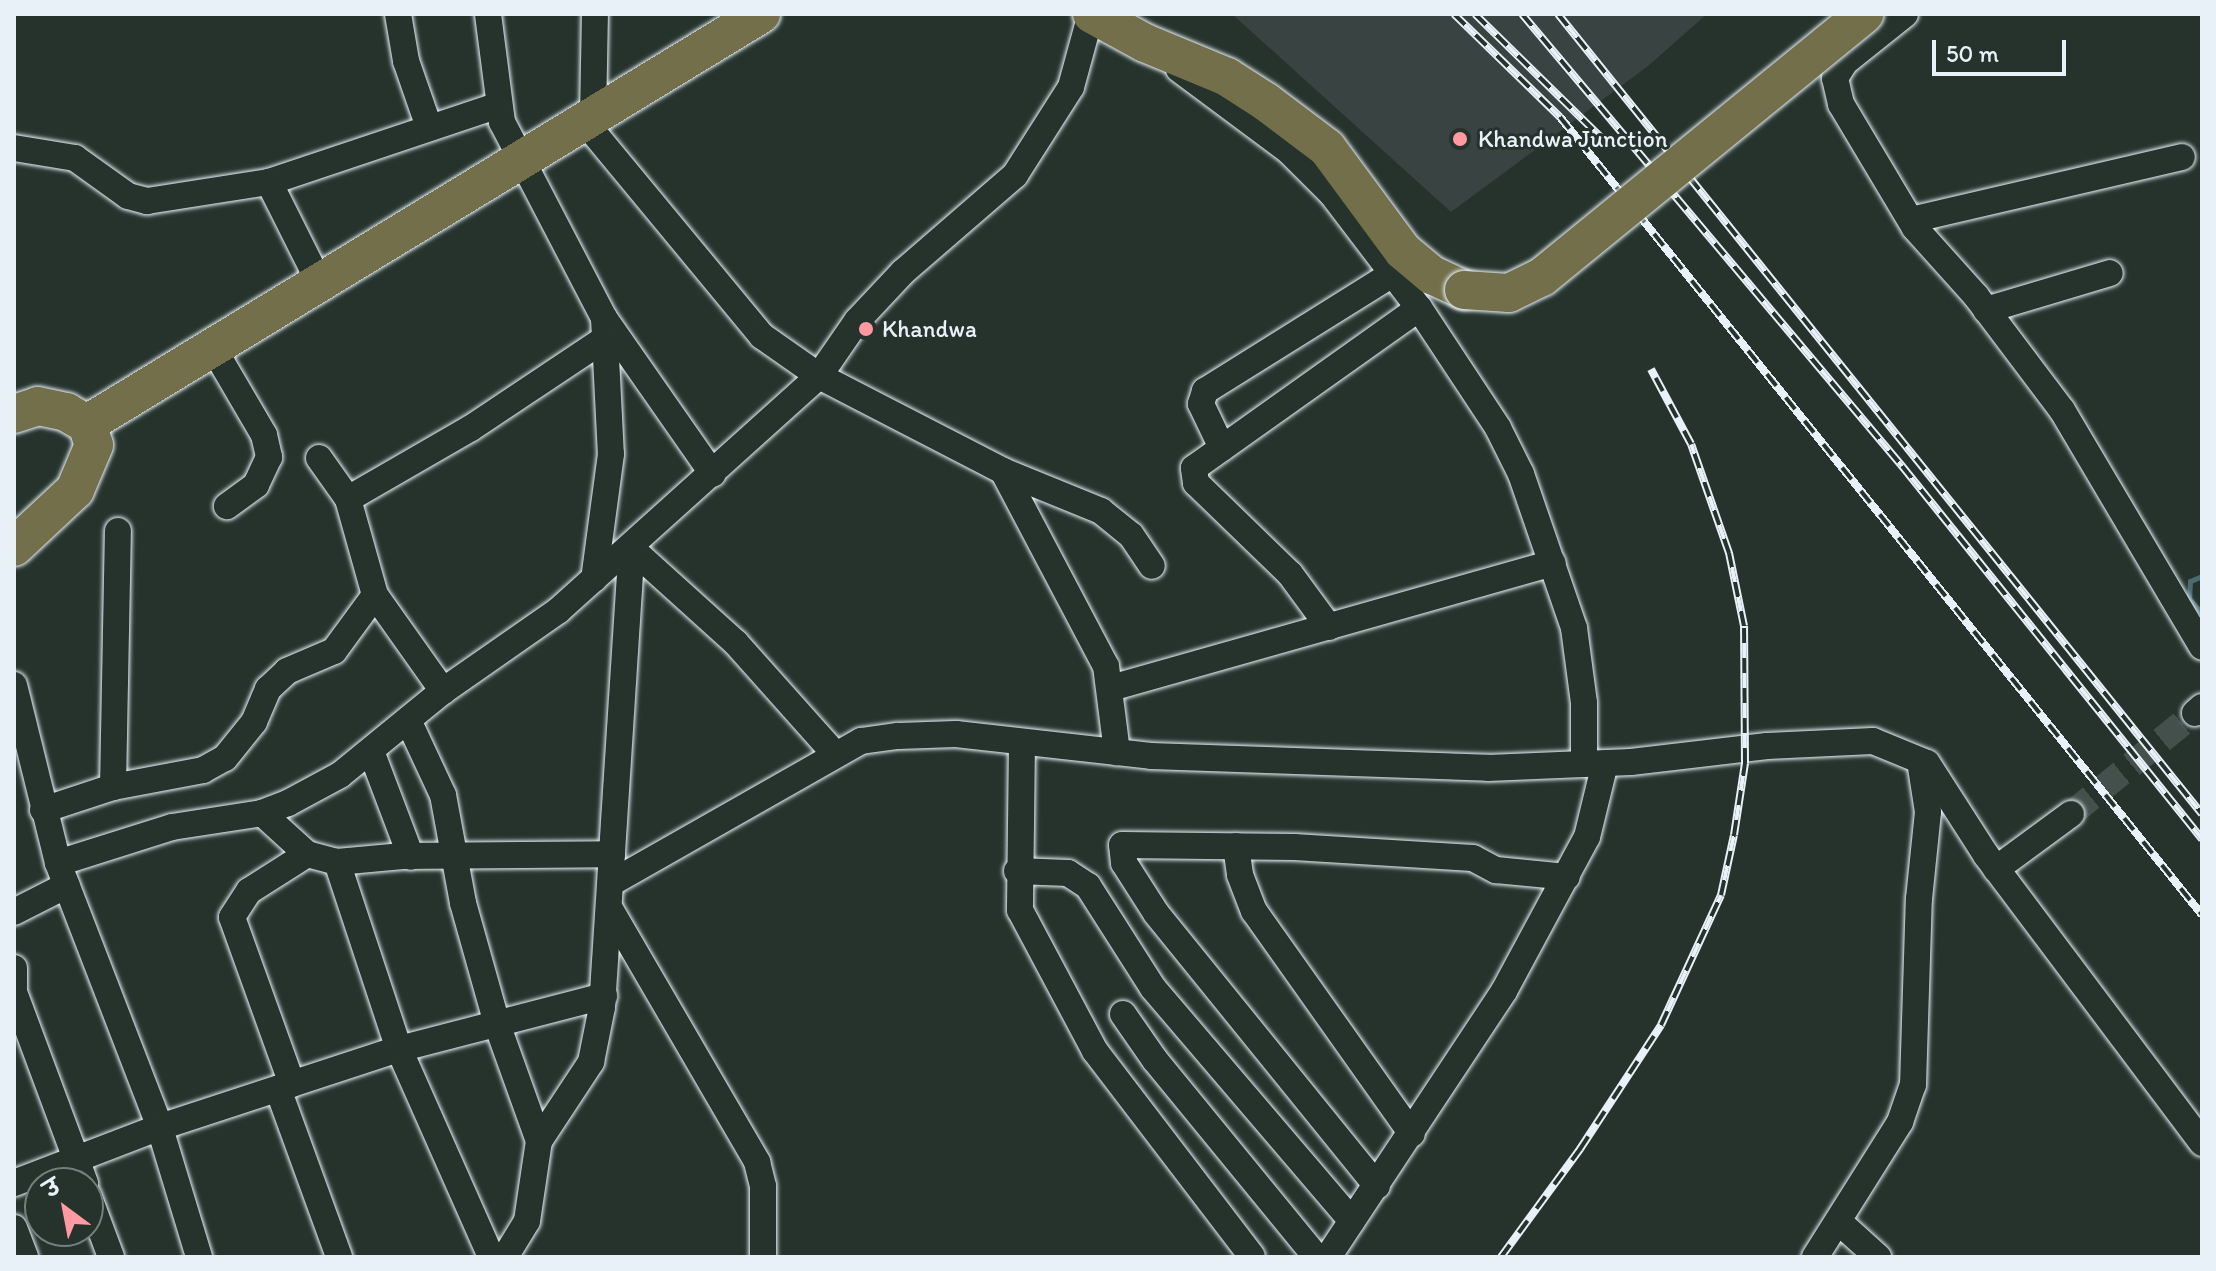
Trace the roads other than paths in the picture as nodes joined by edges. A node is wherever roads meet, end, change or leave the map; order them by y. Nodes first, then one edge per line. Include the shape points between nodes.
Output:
1 (398, 14) edge
2 (488, 14) edge
3 (595, 14) edge
4 (761, 14) edge
5 (1092, 14) edge
6 (1864, 14) edge
7 (1905, 14) edge
8 (1145, 43) junction
9 (496, 106) junction
10 (588, 118) junction
11 (429, 127) junction
12 (14, 148) edge
13 (2182, 157) dead end
14 (522, 161) junction
15 (269, 182) junction
16 (1911, 220) junction
17 (2110, 273) dead end
18 (1392, 274) junction
19 (318, 280) junction
20 (1419, 308) junction
21 (1986, 310) junction
22 (604, 329) junction
23 (212, 346) junction
24 (819, 376) junction
25 (14, 414) edge
26 (87, 424) junction
27 (1222, 448) junction
28 (319, 458) dead end
29 (1003, 471) junction
30 (713, 474) junction
31 (348, 499) junction
32 (227, 506) dead end
33 (118, 531) dead end
34 (14, 547) edge
35 (632, 549) junction
36 (1553, 563) junction
37 (1152, 566) dead end
38 (594, 579) junction
39 (375, 595) junction
40 (1329, 627) junction
41 (2202, 647) edge
42 (14, 685) edge
43 (1111, 688) junction
44 (443, 691) junction
45 (408, 720) junction
46 (1022, 742) junction
47 (371, 751) junction
48 (1117, 752) junction
49 (835, 754) junction
50 (1920, 759) junction
51 (1594, 764) junction
52 (113, 787) junction
53 (32, 802) edge
54 (262, 813) junction
55 (2071, 814) tunnel mouth
56 (1236, 846) junction
57 (307, 854) junction
58 (612, 854) junction
59 (411, 857) junction
60 (459, 859) junction
61 (337, 862) junction
62 (1996, 869) junction
63 (1017, 871) junction
64 (63, 874) junction
65 (1567, 877) junction
66 (610, 896) junction
67 (14, 912) edge
68 (14, 968) edge
69 (14, 991) edge
70 (604, 996) junction
71 (1123, 1014) dead end
72 (497, 1024) junction
73 (399, 1049) junction
74 (285, 1087) junction
75 (160, 1127) junction
76 (1412, 1134) junction
77 (539, 1141) junction
78 (2202, 1143) edge
79 (80, 1167) edge
80 (89, 1167) edge
81 (1377, 1186) junction
82 (1352, 1221) junction
83 (1838, 1221) junction
84 (14, 1228) edge
85 (104, 1238) edge
86 (1252, 1256) edge
87 (25, 1257) edge
88 (111, 1257) edge
89 (199, 1257) edge
90 (339, 1257) edge
91 (491, 1257) edge
92 (505, 1257) edge
93 (763, 1257) edge
94 (1316, 1257) edge
95 (1328, 1257) edge
96 (1815, 1257) edge
97 (1878, 1257) edge

1 - 11 street via 406,61
2 - 9 street
3 - 10 street
4 - 10 highway
5 - 8 highway
5 - 24 street via 1071,87 1015,175 903,272 857,321
6 - 8 highway, bridge via 1542,277 1509,293 1464,290 1432,275 1403,251 1327,148 1227,77
7 - 16 street via 1845,62 1835,78 1841,104
8 - 18 street via 1289,151 1332,194
9 - 11 street
9 - 14 street
10 - 14 highway
10 - 24 street via 762,336
11 - 15 street
12 - 15 street via 60,152 128,196 147,201
13 - 16 street
14 - 19 highway
14 - 22 street
15 - 19 street
16 - 21 street
17 - 21 street
18 - 20 street
18 - 27 street via 1205,391 1201,404
19 - 23 highway
20 - 27 street
20 - 36 street via 1498,428
21 - 41 street via 2062,410
22 - 30 street
22 - 31 street via 471,428
22 - 38 street via 611,454
23 - 26 highway
23 - 32 street via 264,435 269,457 256,485
24 - 29 street
24 - 30 street
25 - 26 highway via 38,406 66,412
26 - 34 highway via 94,445 75,490
27 - 40 street via 1194,468 1196,483 1290,574
28 - 31 street
29 - 37 street via 1119,522
29 - 43 street via 1091,634
30 - 35 street
31 - 39 street
33 - 52 street
35 - 38 street
35 - 49 street via 736,643
35 - 58 street
36 - 40 street
36 - 51 street via 1574,628
38 - 44 street via 491,662
39 - 44 street
39 - 52 street via 334,651 287,671 268,689 254,722 225,758 188,774
40 - 43 street
42 - 53 street
43 - 48 street
44 - 45 street
45 - 47 street
45 - 60 street via 443,795
46 - 48 street
46 - 49 street via 956,734 898,736 861,741
46 - 63 street
47 - 54 street via 315,789
47 - 59 street
48 - 51 street via 1488,768
49 - 66 street
50 - 51 street via 1873,741
50 - 62 street
50 - 83 street via 1928,812 1919,899 1913,1085 1900,1122
51 - 65 street via 1587,837
52 - 53 street
53 - 64 street
54 - 57 street
54 - 64 street via 172,827
55 - 62 street
56 - 65 street via 1473,858 1496,870
56 - 76 street via 1254,911
56 - 81 street via 1129,842 1120,852 1156,913
57 - 61 street
57 - 74 street via 249,891 232,917
58 - 60 street
58 - 66 street
59 - 60 street
59 - 61 street
60 - 72 street via 463,903
61 - 73 street
62 - 78 street
63 - 82 street via 1068,873 1088,886 1153,988
63 - 86 street via 1020,910 1095,1051
64 - 67 street
64 - 75 street
65 - 76 street via 1504,991
66 - 70 street
66 - 93 street via 757,1162 763,1186
68 - 69 street
69 - 79 street
70 - 72 street
70 - 77 street via 591,1062
71 - 94 street
72 - 73 street
72 - 77 street
73 - 74 street
73 - 91 street
74 - 75 street
74 - 90 street
75 - 80 street
75 - 89 street
76 - 81 street
77 - 92 street via 527,1221
81 - 82 street
82 - 95 street
83 - 96 street
83 - 97 street
84 - 87 street
85 - 88 street

